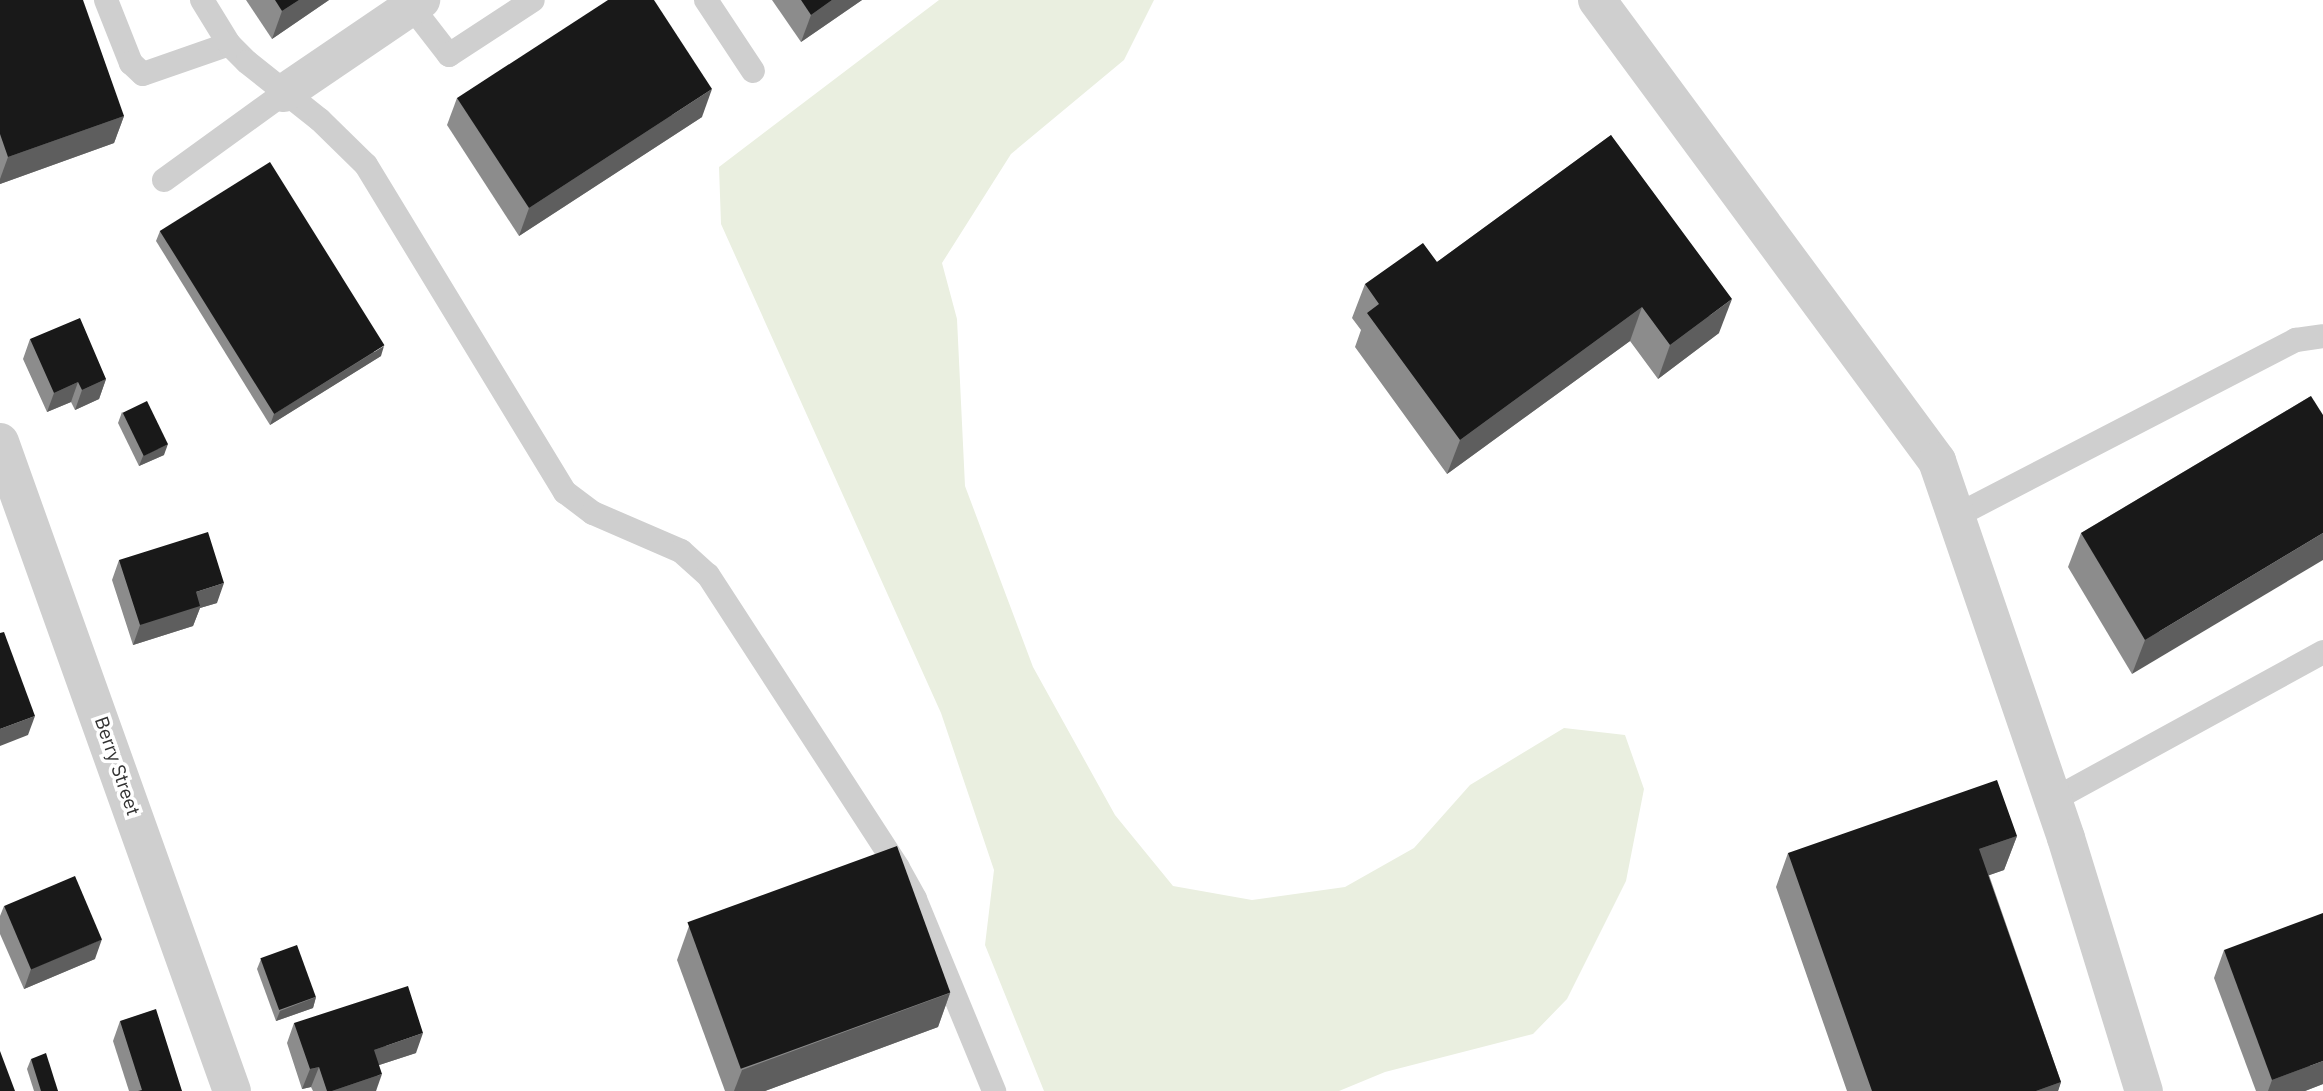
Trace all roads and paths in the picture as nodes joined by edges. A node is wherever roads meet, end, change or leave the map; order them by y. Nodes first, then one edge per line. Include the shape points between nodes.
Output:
1 (106, 0) edge
2 (202, 0) edge
3 (533, 0) edge
4 (706, 0) edge
5 (1597, 0) edge
6 (416, 3) edge
7 (229, 44) junction
8 (753, 71) dead end
9 (284, 93) junction
10 (164, 180) dead end
11 (2323, 336) edge
12 (0, 442) edge
13 (1956, 516) junction
14 (2323, 652) edge
15 (2053, 800) junction
16 (232, 1091) edge
17 (994, 1091) edge
18 (2144, 1091) edge

1 - 7 lane via 131,63 143,74
2 - 7 lane
3 - 6 lane via 449,55
4 - 8 lane
5 - 13 street via 1937,461
6 - 9 street
7 - 9 lane
9 - 10 lane
9 - 17 lane via 336,134 366,165 565,492 593,513 681,551 708,575 898,868
11 - 13 lane via 2296,340
12 - 16 street, Berry Street
13 - 15 street
14 - 15 lane
15 - 18 street

